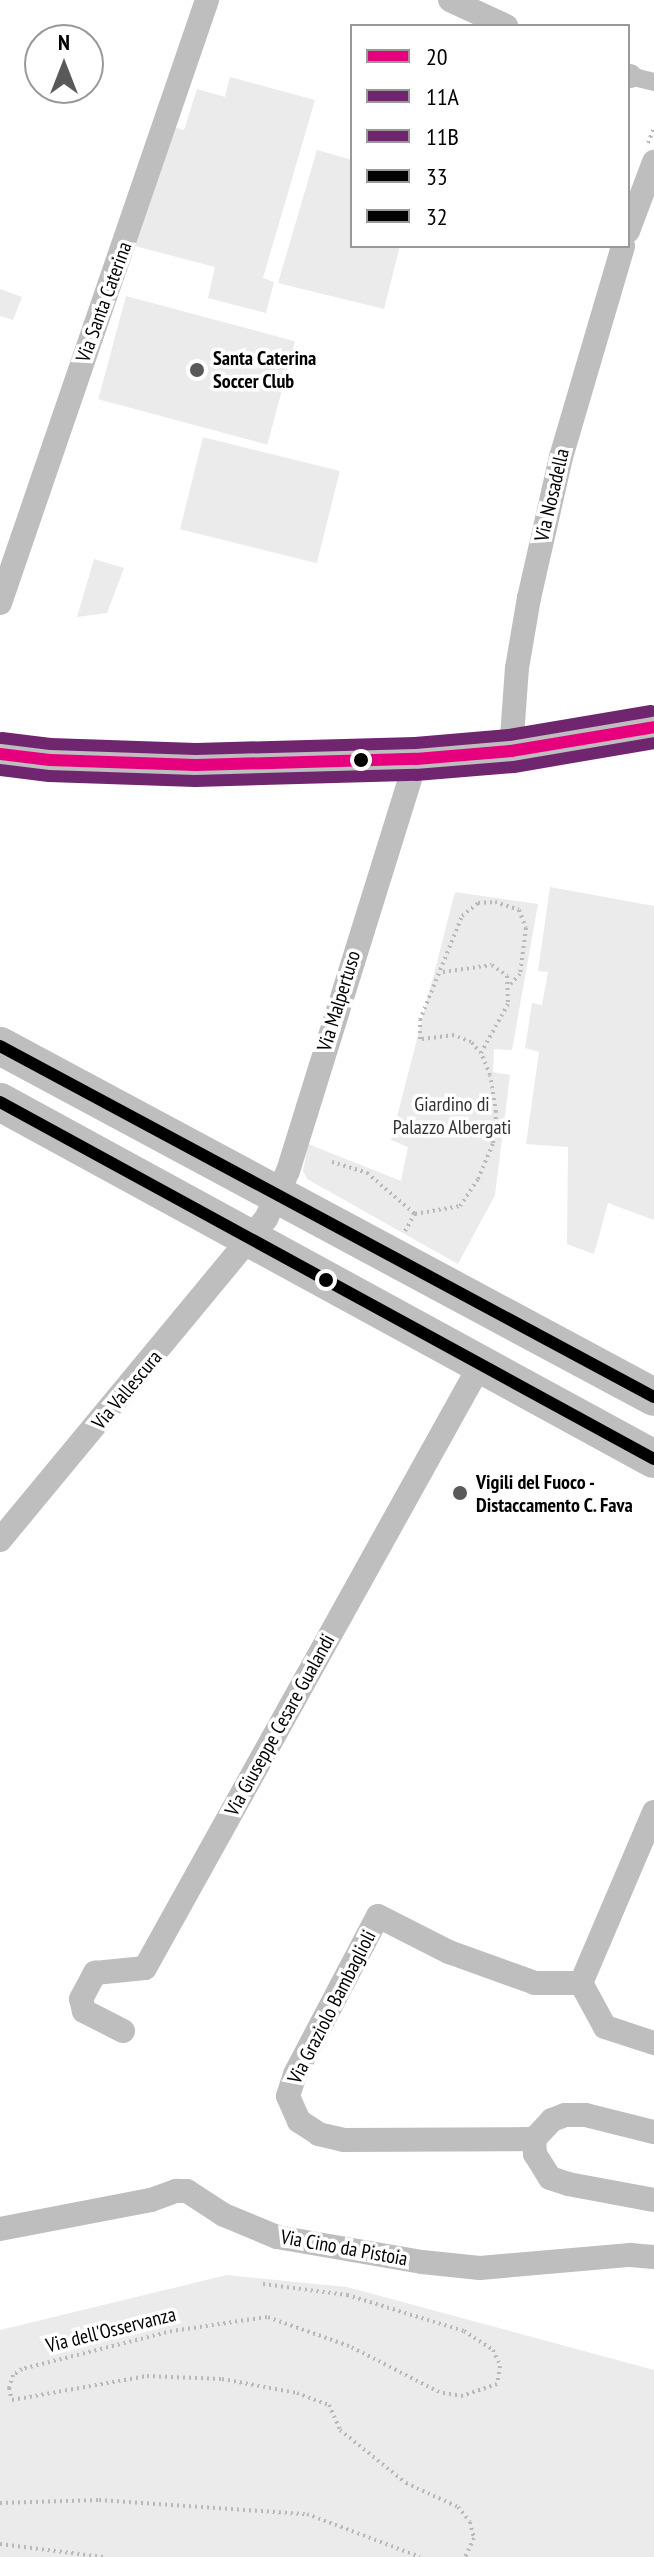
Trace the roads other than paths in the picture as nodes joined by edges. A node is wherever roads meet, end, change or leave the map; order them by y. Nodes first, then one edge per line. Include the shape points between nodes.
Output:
1 (207, 0) edge
2 (450, 0) edge
3 (502, 24) edge
4 (654, 162) edge
5 (630, 226) edge
6 (622, 248) edge
7 (0, 603) edge
8 (654, 727) edge
9 (511, 751) junction
10 (0, 754) edge
11 (416, 759) junction
12 (0, 1046) edge
13 (0, 1102) edge
14 (278, 1193) junction
15 (252, 1237) junction
16 (512, 1319) junction
17 (549, 1340) junction
18 (486, 1366) junction
19 (523, 1387) junction
20 (654, 1397) edge
21 (654, 1459) edge
22 (0, 1540) edge
23 (654, 1812) edge
24 (581, 1983) junction
25 (123, 2031) dead end
26 (654, 2043) edge
27 (654, 2132) edge
28 (534, 2139) junction
29 (654, 2200) edge
30 (0, 2229) edge
31 (654, 2257) edge

1 - 7 street, Via Santa Caterina
2 - 3 street
4 - 5 street
6 - 9 street, Via Nosadella via 564,444 529,598
8 - 9 street
9 - 11 street
10 - 11 street via 196,765
11 - 14 street, Via Malpertuso
12 - 14 main road
13 - 15 main road
14 - 15 street, Via Malpertuso
14 - 16 main road
15 - 18 main road
15 - 22 street, Via Vallescura
16 - 17 main road
16 - 18 main road
17 - 19 main road
17 - 20 main road
18 - 19 main road
18 - 25 street, Via Giuseppe Cesare Gualandi via 474,1376 145,1968 95,1973 81,1999 84,2011
19 - 21 main road
23 - 24 street
24 - 26 street via 605,2027
24 - 28 street, Via Graziolo Bambaglioli via 535,1983 449,1952 378,1916 288,2096 299,2121 319,2134 344,2140
27 - 28 street via 565,2115 552,2120
28 - 29 street via 535,2154 550,2178
30 - 31 street, Via Cino da Pistoia via 187,2191 224,2215 277,2237 422,2262 480,2268

